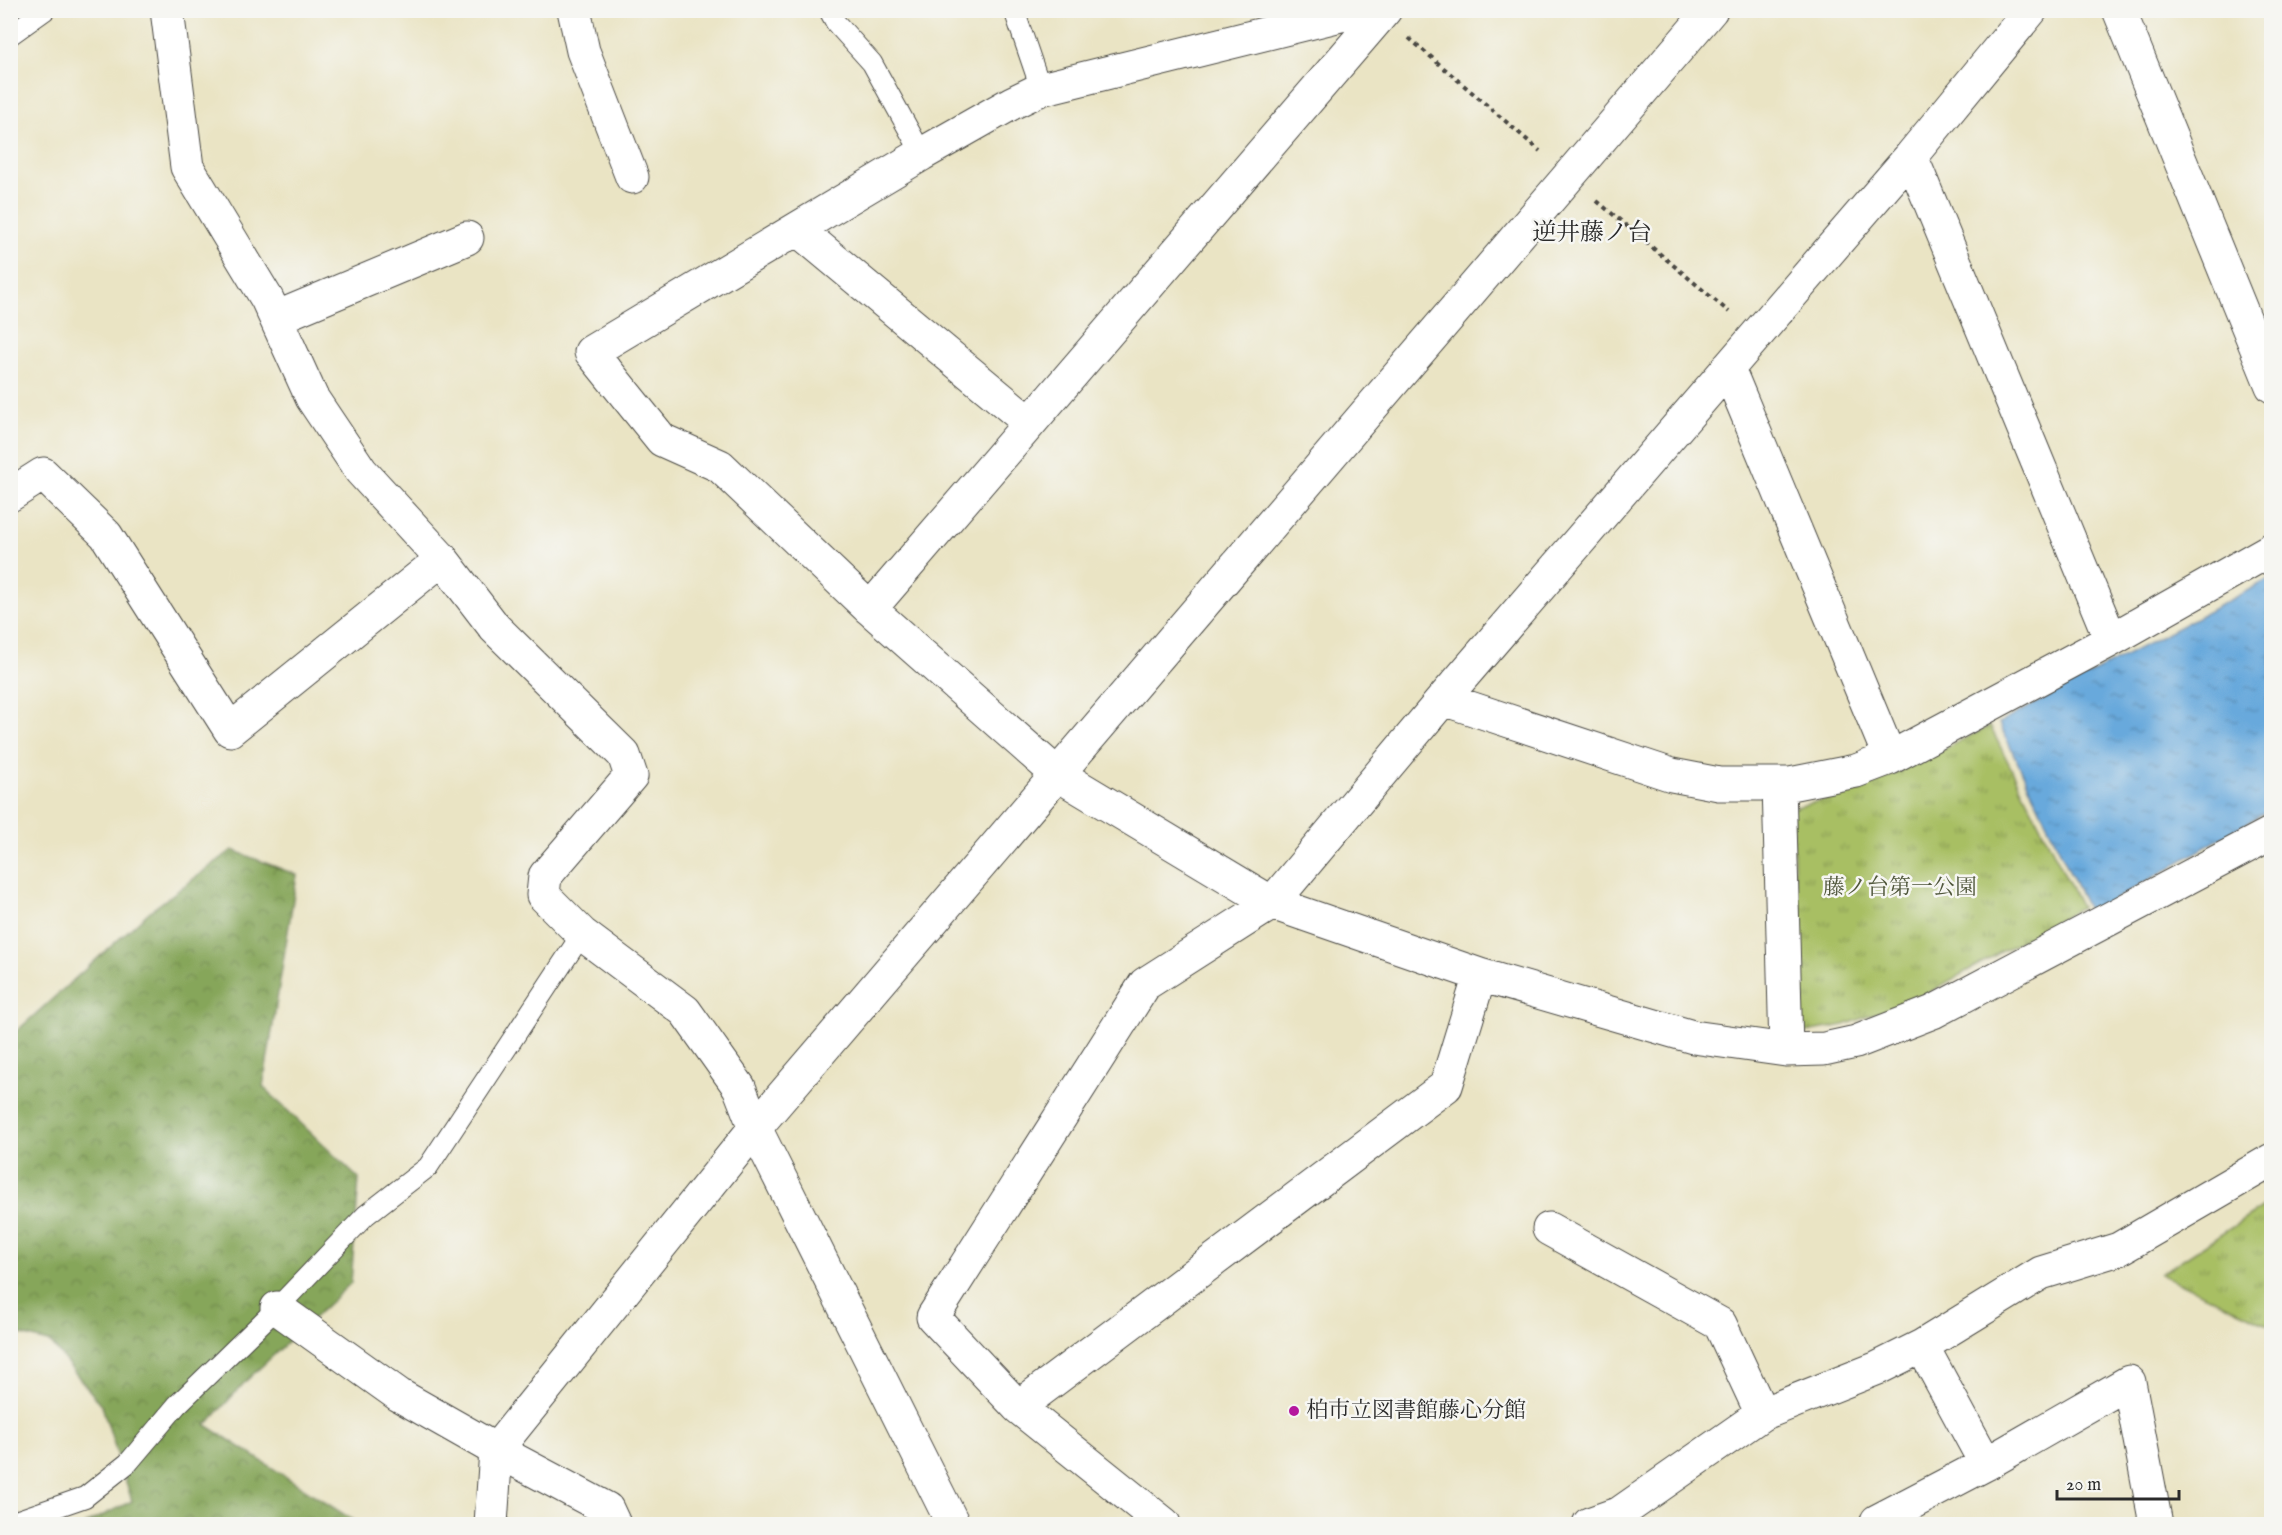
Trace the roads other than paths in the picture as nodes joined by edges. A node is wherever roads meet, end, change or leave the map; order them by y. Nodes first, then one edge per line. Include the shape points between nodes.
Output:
1 (45, 10) edge
2 (167, 10) edge
3 (574, 10) edge
4 (829, 10) edge
5 (1014, 10) edge
6 (1711, 10) edge
7 (2031, 10) edge
8 (2119, 10) edge
9 (1376, 12) edge
10 (10, 35) edge
11 (1041, 89) junction
12 (922, 154) junction
13 (1911, 156) junction
14 (632, 177) dead end
15 (797, 228) junction
16 (467, 238) dead end
17 (276, 318) junction
18 (1728, 368) junction
19 (2271, 386) edge
20 (1030, 423) junction
21 (10, 495) edge
22 (2271, 549) edge
23 (441, 560) junction
24 (870, 609) junction
25 (2111, 640) junction
26 (1443, 699) junction
27 (1890, 758) junction
28 (1057, 774) junction
29 (1779, 784) junction
30 (2271, 832) edge
31 (1272, 903) junction
32 (582, 934) junction
33 (1480, 975) junction
34 (1786, 1050) junction
35 (755, 1128) junction
36 (2271, 1160) edge
37 (1549, 1228) dead end
38 (277, 1308) junction
39 (1922, 1346) junction
40 (1018, 1407) junction
41 (1762, 1414) junction
42 (495, 1450) junction
43 (1986, 1464) junction
44 (10, 1523) edge
45 (491, 1524) edge
46 (614, 1524) edge
47 (953, 1524) edge
48 (1164, 1524) edge
49 (1589, 1524) edge
50 (1880, 1524) edge
51 (2156, 1524) edge

1 - 10 lane
2 - 17 street via 187,167
3 - 14 street via 583,51
4 - 12 lane via 872,63
5 - 11 lane
6 - 28 street
7 - 13 street
8 - 19 street
9 - 11 street
9 - 20 street
11 - 12 street
12 - 15 street
13 - 18 street
13 - 25 street
15 - 20 street
15 - 24 street via 591,352 662,441 720,466
16 - 17 street
17 - 23 street via 312,398 361,471
18 - 26 street
18 - 27 street
20 - 24 street
21 - 23 street via 43,474 106,535 230,730
22 - 25 street
23 - 32 street via 495,628 624,754 631,776 545,876 543,895
24 - 28 street
25 - 27 street
26 - 29 street via 1672,775 1719,784
26 - 31 street
27 - 29 street via 1856,771
28 - 31 street
28 - 35 street
29 - 34 street
30 - 34 street via 1933,1012 1856,1042 1824,1049
31 - 33 street
31 - 40 street via 1145,984 933,1317
32 - 35 street via 685,1011 739,1087
32 - 38 lane via 428,1167 366,1215
33 - 34 street via 1693,1037
33 - 40 street via 1446,1086
35 - 42 street
35 - 47 street
36 - 39 street via 2119,1249 2041,1273
37 - 41 street via 1720,1324
38 - 42 street via 399,1395
38 - 44 lane via 177,1405 128,1463 85,1497
39 - 41 street via 1878,1368
39 - 43 street
40 - 48 street
41 - 49 street via 1620,1513
42 - 45 street
42 - 46 street via 607,1509
43 - 50 street via 1877,1521
43 - 51 street via 2129,1382

